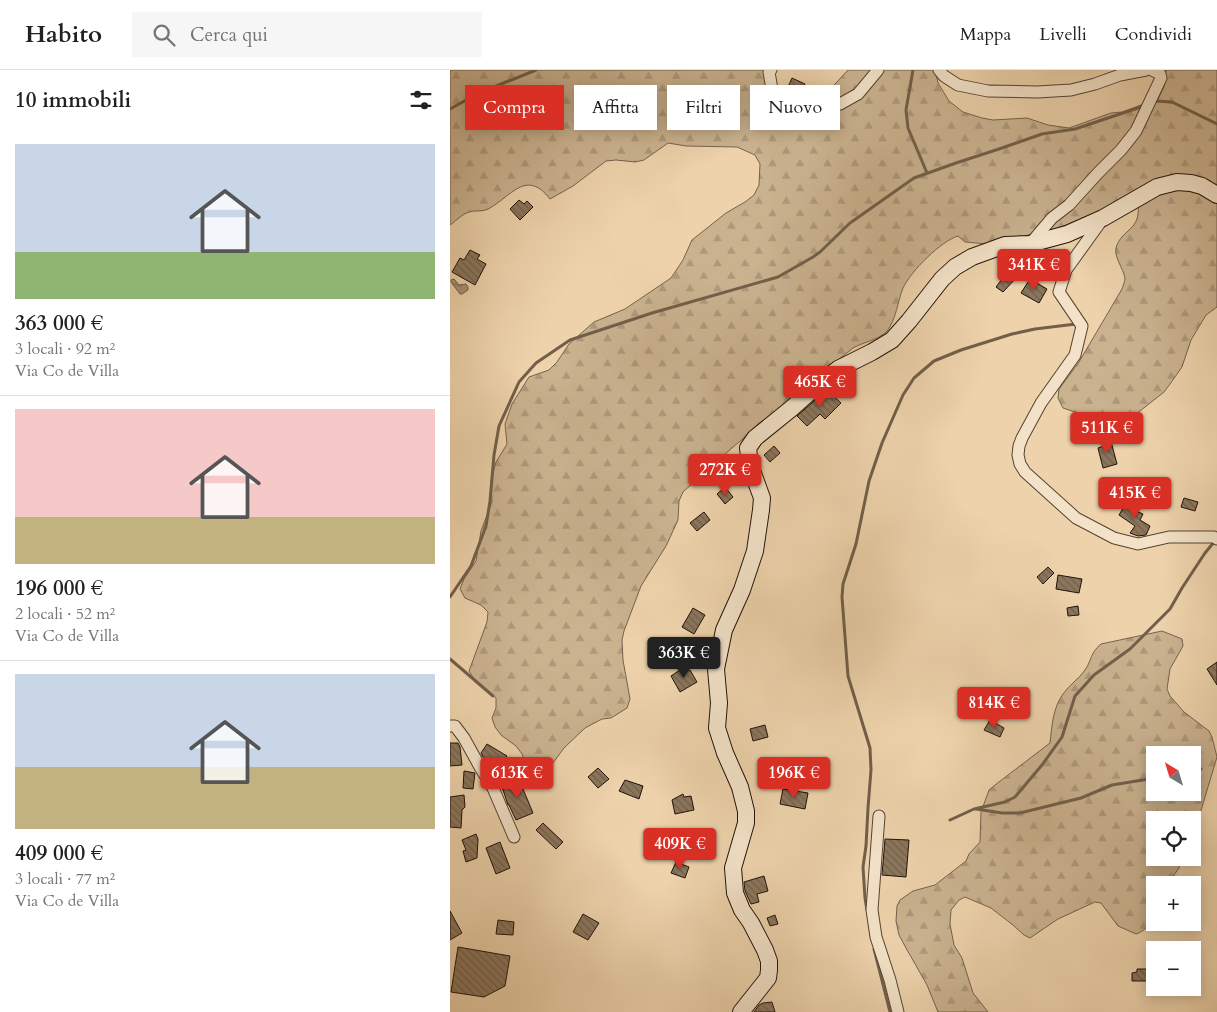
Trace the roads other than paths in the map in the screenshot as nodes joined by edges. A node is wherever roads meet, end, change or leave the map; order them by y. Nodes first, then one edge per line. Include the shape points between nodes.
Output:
1 (771, 70) edge
2 (878, 70) edge
3 (939, 70) edge
4 (1146, 70) edge
5 (1152, 70) edge
6 (1217, 195) edge
7 (1103, 218) junction
8 (1030, 244) junction
9 (1217, 539) edge
10 (450, 726) edge
11 (878, 816) dead end
12 (514, 837) dead end
13 (741, 1012) edge
14 (898, 1012) edge

1 - 2 street via 773,95 796,108 810,109 840,104 852,98
3 - 4 street via 958,85 988,91 1037,92 1071,90
5 - 8 street via 1161,78 1136,131
6 - 7 street via 1191,182 1177,182 1157,187
7 - 8 street via 1067,234
7 - 9 street via 1066,270 1059,292 1082,326 1075,355 1041,403 1022,438 1018,455 1020,464 1076,518 1114,538 1138,544 1169,537
8 - 13 street via 1005,246 972,256 955,267 892,340 838,369 754,438 748,448 750,465 762,498 762,510 755,551 724,630 716,669 717,728 746,811 746,823 733,868 736,894 769,961 768,978
10 - 12 street via 455,726 464,738 493,788
11 - 14 street via 872,910 876,937

